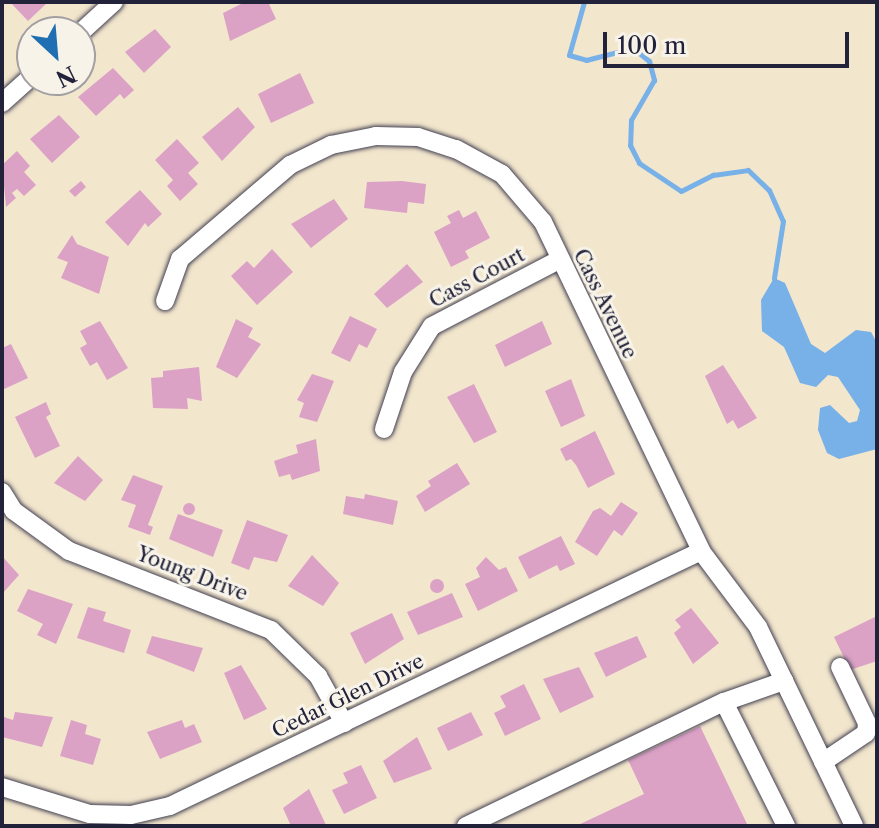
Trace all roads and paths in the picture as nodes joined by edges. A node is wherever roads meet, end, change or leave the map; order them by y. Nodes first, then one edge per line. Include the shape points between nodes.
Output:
1 (114, 2) edge
2 (96, 18) edge
3 (559, 260) junction
4 (165, 301) dead end
5 (384, 429) dead end
6 (2, 492) edge
7 (701, 551) junction
8 (840, 667) dead end
9 (784, 681) junction
10 (724, 702) junction
11 (344, 723) junction
12 (823, 762) junction
13 (2, 787) edge
14 (466, 826) edge
15 (786, 826) edge
16 (854, 826) edge

1 - 2 street
3 - 4 street, Cass Avenue via 543,222 493,168 438,142 376,136 331,145 290,165 180,259
3 - 5 street, Cass Court via 432,326 403,372
3 - 7 street, Cass Avenue
6 - 11 street, Young Drive via 14,511 69,551 271,630 318,676
7 - 9 street, Cass Avenue via 758,627
7 - 11 street, Cedar Glen Drive
8 - 12 street via 867,723 866,733
9 - 10 street
9 - 12 street, Cass Avenue
10 - 14 street
10 - 15 street
11 - 13 street, Cedar Glen Drive via 148,813 90,814
12 - 16 street, Cass Avenue

